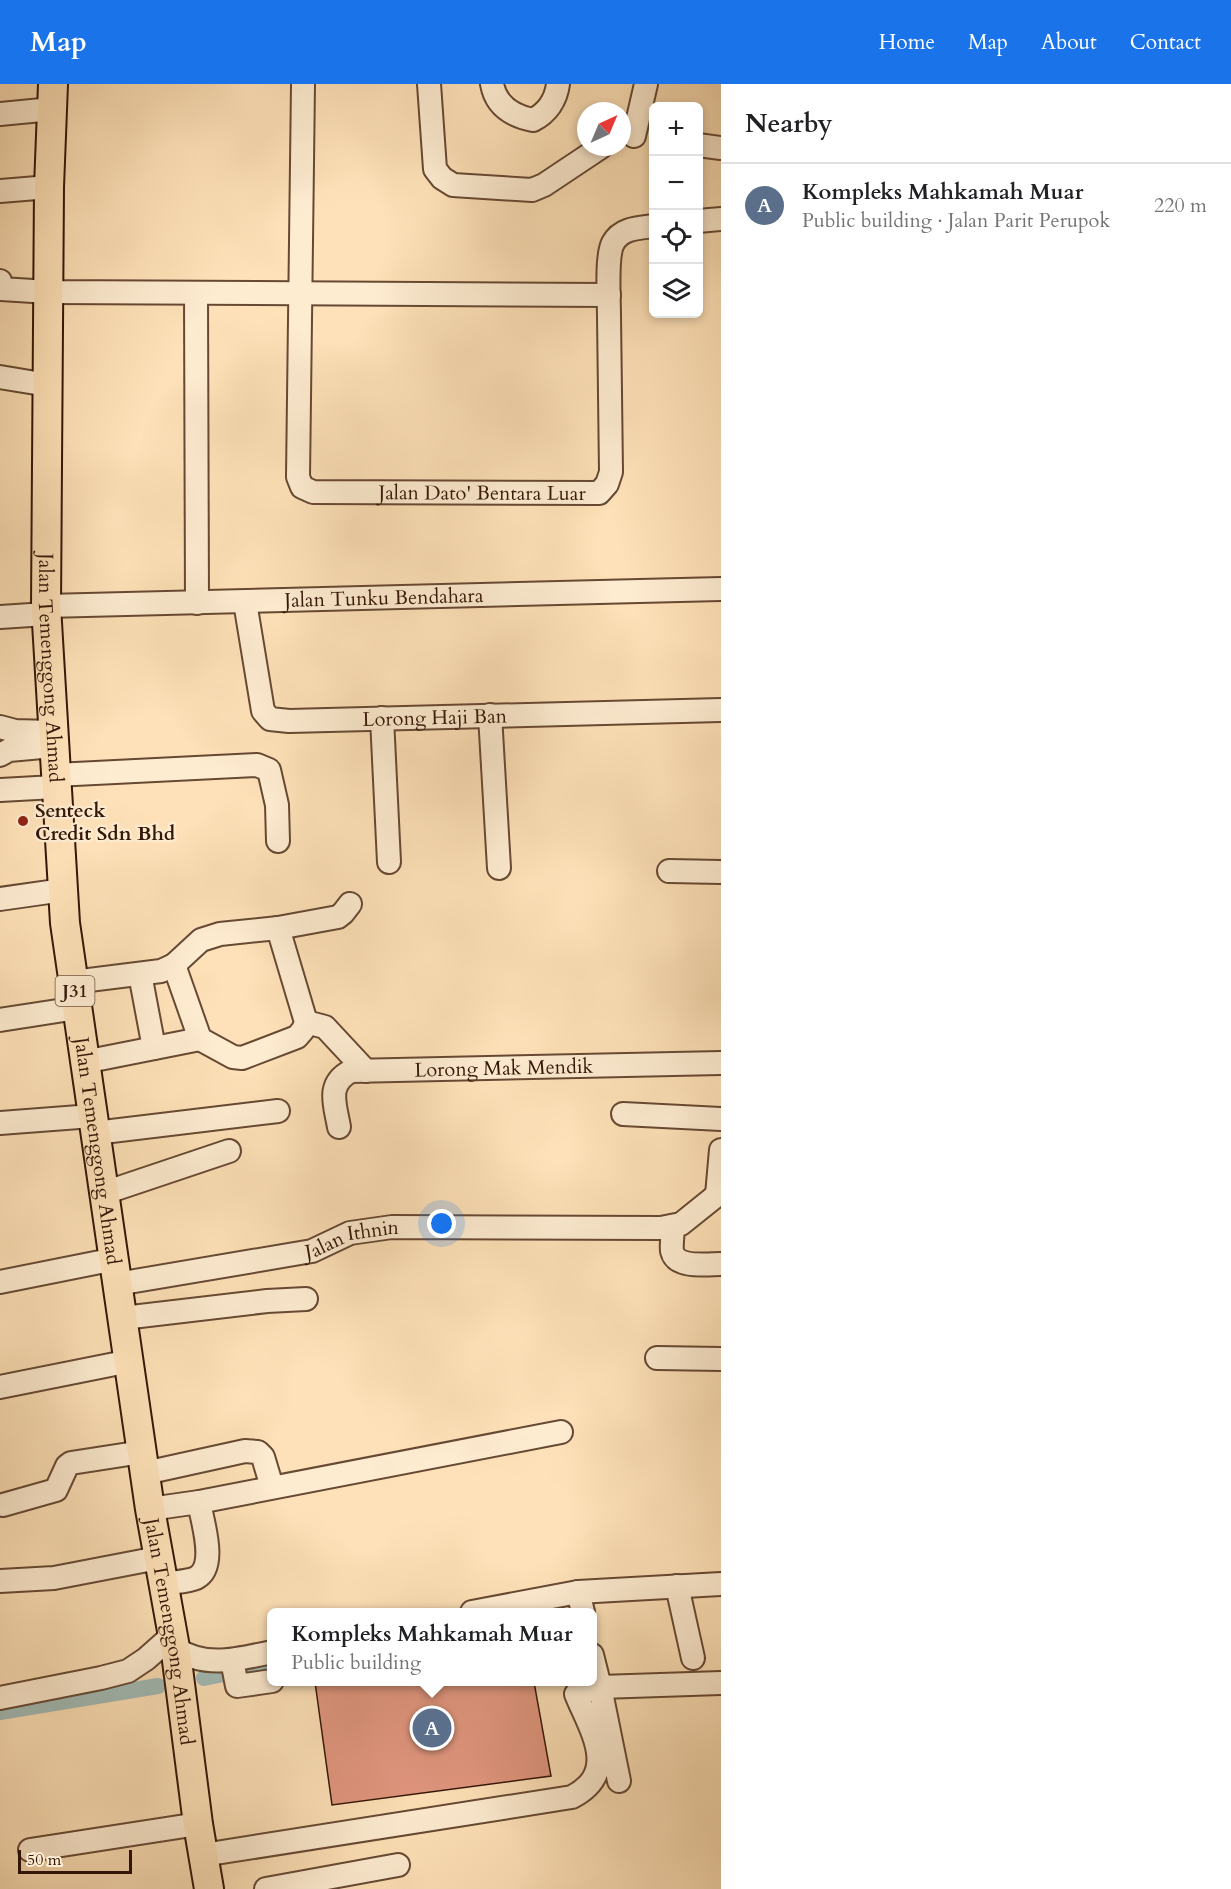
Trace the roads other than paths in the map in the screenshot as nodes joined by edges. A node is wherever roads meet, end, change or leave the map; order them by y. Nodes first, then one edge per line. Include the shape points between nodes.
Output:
1 (303, 84) edge
2 (429, 84) edge
3 (492, 84) edge
4 (558, 84) edge
5 (646, 84) edge
6 (53, 97) edge
7 (0, 114) edge
8 (636, 137) edge
9 (703, 146) edge
10 (721, 148) edge
11 (588, 156) edge
12 (49, 187) junction
13 (0, 191) edge
14 (721, 219) edge
15 (703, 221) edge
16 (649, 226) edge
17 (0, 287) edge
18 (49, 292) junction
19 (196, 294) junction
20 (300, 294) junction
21 (609, 295) junction
22 (0, 377) edge
23 (48, 386) junction
24 (721, 589) edge
25 (245, 602) junction
26 (197, 603) junction
27 (46, 610) junction
28 (0, 617) edge
29 (721, 710) edge
30 (490, 715) junction
31 (382, 718) junction
32 (0, 727) edge
33 (52, 739) junction
34 (0, 755) edge
35 (55, 781) junction
36 (0, 790) edge
37 (278, 840) dead end
38 (389, 862) dead end
39 (499, 868) dead end
40 (669, 871) dead end
41 (721, 872) edge
42 (63, 890) junction
43 (0, 899) edge
44 (350, 904) dead end
45 (278, 928) junction
46 (174, 965) junction
47 (140, 974) junction
48 (75, 995) junction
49 (0, 1020) edge
50 (306, 1022) junction
51 (200, 1039) junction
52 (154, 1048) junction
53 (84, 1062) junction
54 (721, 1063) edge
55 (366, 1071) junction
56 (278, 1111) dead end
57 (623, 1114) dead end
58 (721, 1119) edge
59 (0, 1123) edge
60 (93, 1124) junction
61 (339, 1127) dead end
62 (721, 1150) edge
63 (229, 1151) dead end
64 (104, 1193) junction
65 (719, 1195) edge
66 (673, 1226) junction
67 (721, 1264) edge
68 (116, 1272) junction
69 (0, 1282) edge
70 (306, 1299) dead end
71 (123, 1318) junction
72 (657, 1358) dead end
73 (721, 1359) edge
74 (130, 1361) junction
75 (0, 1387) edge
76 (561, 1432) dead end
77 (144, 1462) junction
78 (272, 1488) junction
79 (199, 1502) junction
80 (3, 1505) dead end
81 (150, 1509) junction
82 (161, 1571) junction
83 (0, 1581) edge
84 (721, 1584) edge
85 (677, 1586) junction
86 (580, 1602) edge
87 (515, 1608) edge
88 (174, 1642) junction
89 (267, 1653) edge
90 (693, 1658) dead end
91 (232, 1660) junction
92 (597, 1675) edge
93 (267, 1682) edge
94 (721, 1683) edge
95 (600, 1687) junction
96 (575, 1688) edge
97 (0, 1698) edge
98 (619, 1781) dead end
99 (198, 1824) junction
100 (30, 1850) dead end
101 (203, 1855) junction
102 (398, 1865) dead end
103 (209, 1889) edge
104 (266, 1889) edge

1 - 20 street
2 - 11 street via 435,169 453,185 532,190
3 - 4 street via 504,107 518,117 533,120 551,106
5 - 8 street
6 - 7 street
6 - 12 main road, Jalan Temenggong Ahmad / J31
9 - 10 street
12 - 13 street
12 - 18 main road, Jalan Temenggong Ahmad / J31
14 - 15 street
16 - 21 street via 623,232 613,242
17 - 18 street
18 - 19 street
18 - 23 main road, Jalan Temenggong Ahmad / J31
19 - 20 street
19 - 26 street
20 - 21 street
20 - 21 street, Jalan Dato' Bentara Luar via 298,477 302,487 313,492 577,494 598,493 611,472
22 - 23 street
23 - 27 main road, Jalan Temenggong Ahmad / J31
24 - 25 street, Jalan Tunku Bendahara
25 - 26 street, Jalan Tunku Bendahara
25 - 31 street, Lorong Haji Ban via 263,711 270,719
26 - 27 street, Jalan Tunku Bendahara
27 - 28 street, Jalan Tunku Bendahara
27 - 33 main road, Jalan Temenggong Ahmad / J31
29 - 30 street, Lorong Haji Ban
30 - 31 street, Lorong Haji Ban
30 - 39 street
31 - 38 street
32 - 33 street
33 - 34 street
33 - 35 main road, Jalan Temenggong Ahmad / J31
35 - 36 street
35 - 37 street via 257,765 269,770 277,805
35 - 42 main road, Jalan Temenggong Ahmad / J31
40 - 41 street
42 - 43 street
42 - 48 main road, Jalan Temenggong Ahmad / J31
44 - 45 street via 338,917
45 - 46 street via 220,934 201,940
45 - 50 street
46 - 47 street
46 - 51 street
47 - 48 street
47 - 52 street
48 - 49 street
48 - 53 main road, Jalan Temenggong Ahmad / J31
50 - 51 street via 297,1037 242,1058
50 - 55 street via 325,1028
51 - 52 street
52 - 53 street
53 - 60 main road, Jalan Temenggong Ahmad / J31
54 - 55 street, Lorong Mak Mendik
55 - 61 street, Lorong Mak Mendik via 351,1071 340,1077 333,1089
56 - 60 street
57 - 58 street
59 - 60 street
60 - 64 main road, Jalan Temenggong Ahmad / J31
62 - 65 street
63 - 64 street
64 - 68 main road, Jalan Temenggong Ahmad / J31
65 - 66 street, Jalan Ithnin
66 - 67 street via 672,1251 676,1258 683,1263
66 - 68 street, Jalan Ithnin via 392,1227 350,1233 312,1251
68 - 69 street, Jalan Ithnin
68 - 71 main road, Jalan Temenggong Ahmad / J31
70 - 71 street
71 - 74 main road, Jalan Temenggong Ahmad / J31
72 - 73 street
74 - 75 street
74 - 77 main road, Jalan Temenggong Ahmad / J31
76 - 78 street
77 - 78 street via 258,1452 263,1456
77 - 80 street via 71,1463 56,1490
77 - 81 main road, Jalan Temenggong Ahmad / J31
78 - 79 street
79 - 81 street
79 - 82 street via 208,1561 204,1571 196,1578
81 - 82 main road, Jalan Temenggong Ahmad / J31
82 - 83 street
82 - 88 main road, Jalan Temenggong Ahmad / J31
84 - 85 street
85 - 86 street
85 - 90 street
86 - 87 street
88 - 91 street via 188,1657
88 - 97 street via 128,1671
88 - 99 main road, Jalan Temenggong Ahmad / J31
89 - 91 street
91 - 93 street via 237,1686
92 - 95 street
94 - 95 street
95 - 96 street
95 - 98 street
96 - 101 street via 600,1752 598,1771 587,1790 572,1797
99 - 100 street
99 - 101 main road, Jalan Temenggong Ahmad / J31
101 - 103 main road, Jalan Temenggong Ahmad / J31
102 - 104 street

